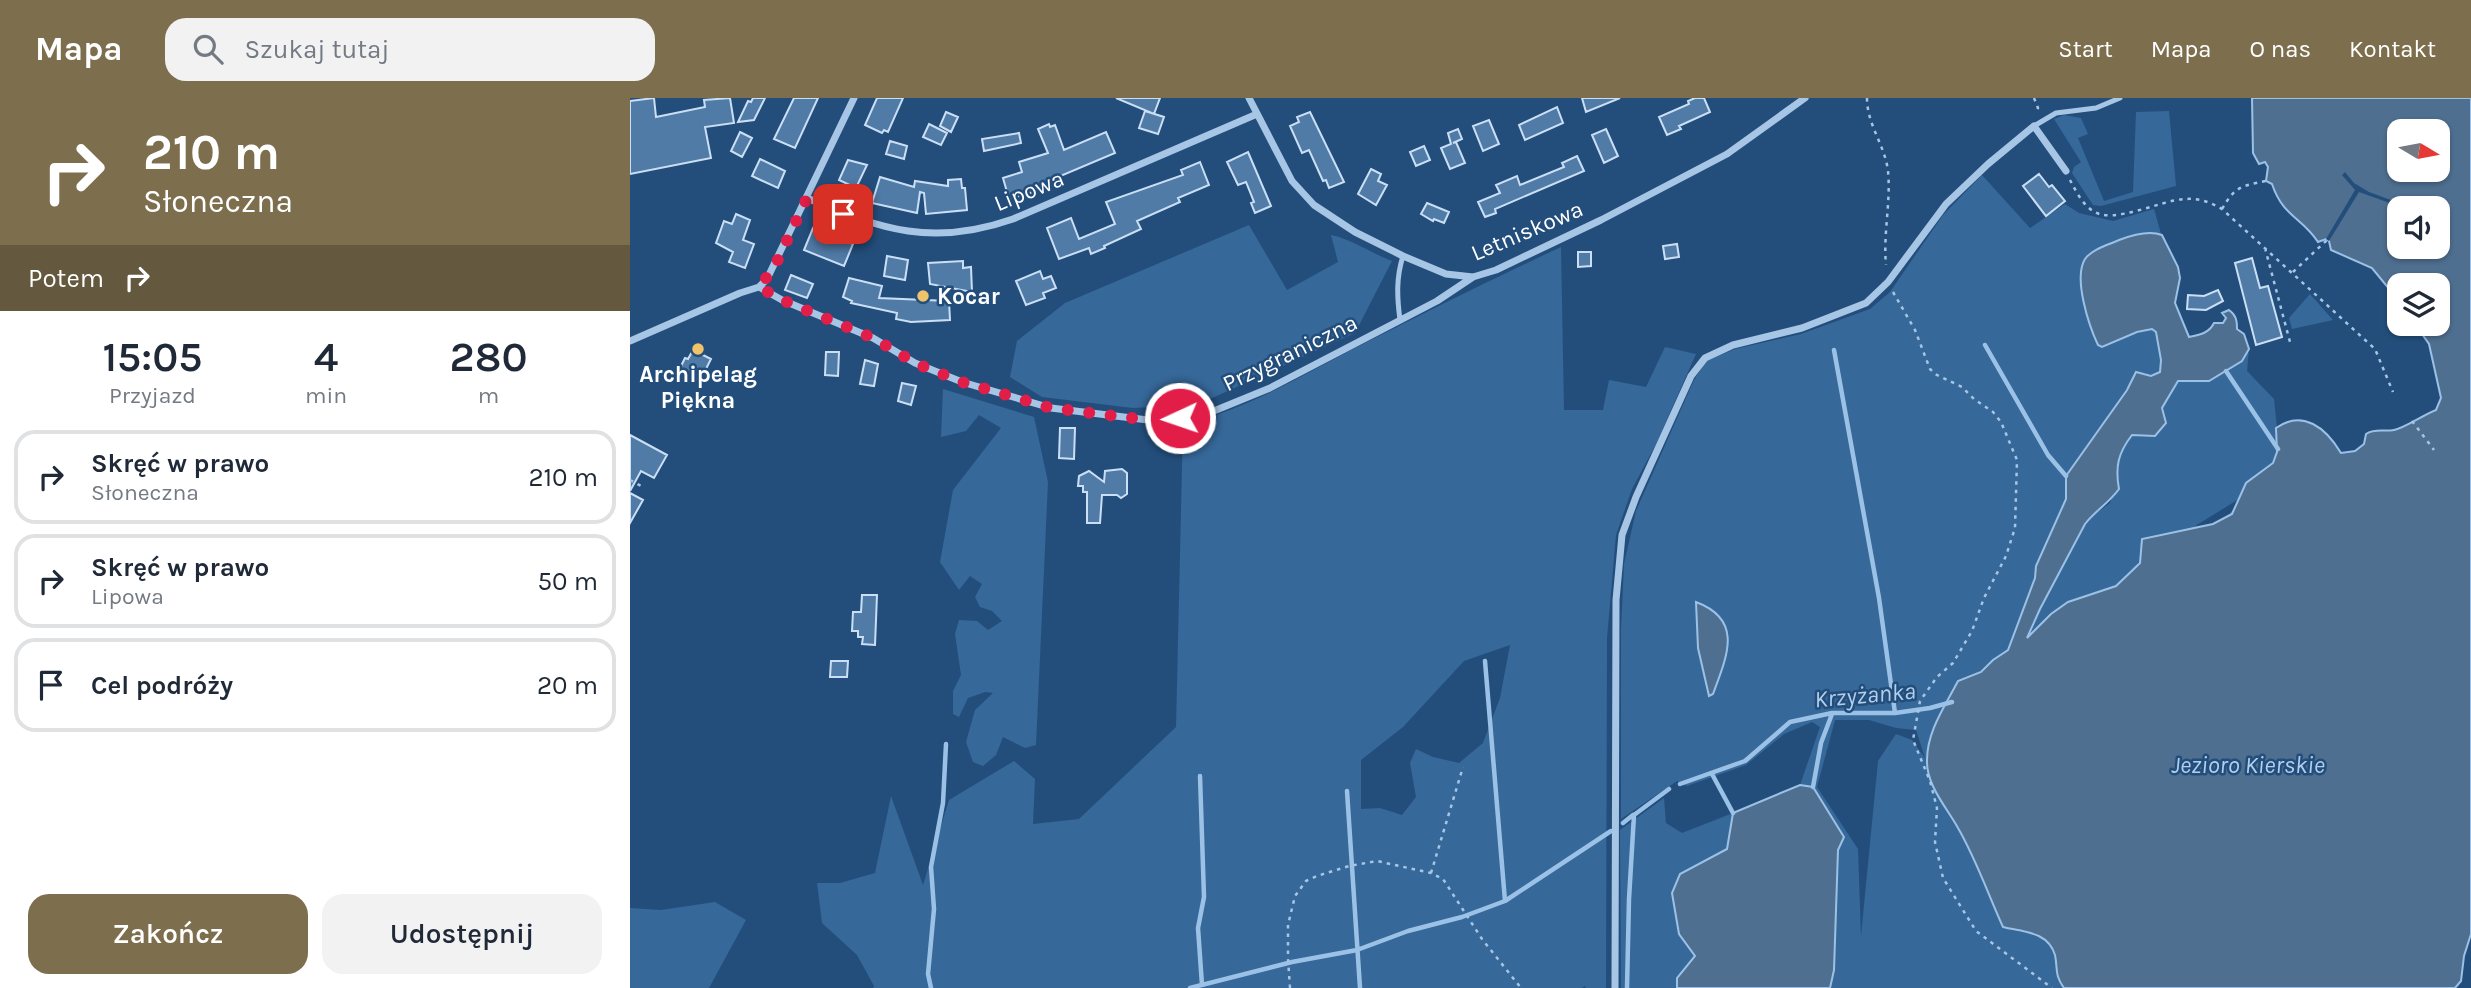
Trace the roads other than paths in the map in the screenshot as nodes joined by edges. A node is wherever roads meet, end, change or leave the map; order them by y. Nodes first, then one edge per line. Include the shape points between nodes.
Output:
1 (854, 98) edge
2 (1250, 98) edge
3 (1805, 98) edge
4 (2120, 98) edge
5 (1257, 114) junction
6 (2034, 126) junction
7 (2066, 171) road end
8 (807, 198) junction
9 (1403, 256) junction
10 (1473, 277) junction
11 (759, 287) junction
12 (1400, 320) junction
13 (630, 341) edge
14 (1615, 988) edge

1 - 8 street
2 - 5 street, Letniskowa
3 - 10 street, Letniskowa via 1727,154 1589,226
4 - 6 lane via 2096,108 2056,113
5 - 8 street, Lipowa via 1013,219 961,233 900,231
5 - 9 street, Letniskowa via 1301,193 1338,222
6 - 7 street
6 - 14 street via 1945,204 1888,282 1866,303 1802,328 1733,345 1705,358 1691,376 1622,535 1616,600
8 - 11 street via 774,268
9 - 10 street, Letniskowa via 1446,274
9 - 12 lane via 1397,292
10 - 12 street, Przygraniczna
11 - 12 street, Przygraniczna via 962,382 1051,408 1156,421 1204,415 1270,388
11 - 13 street

